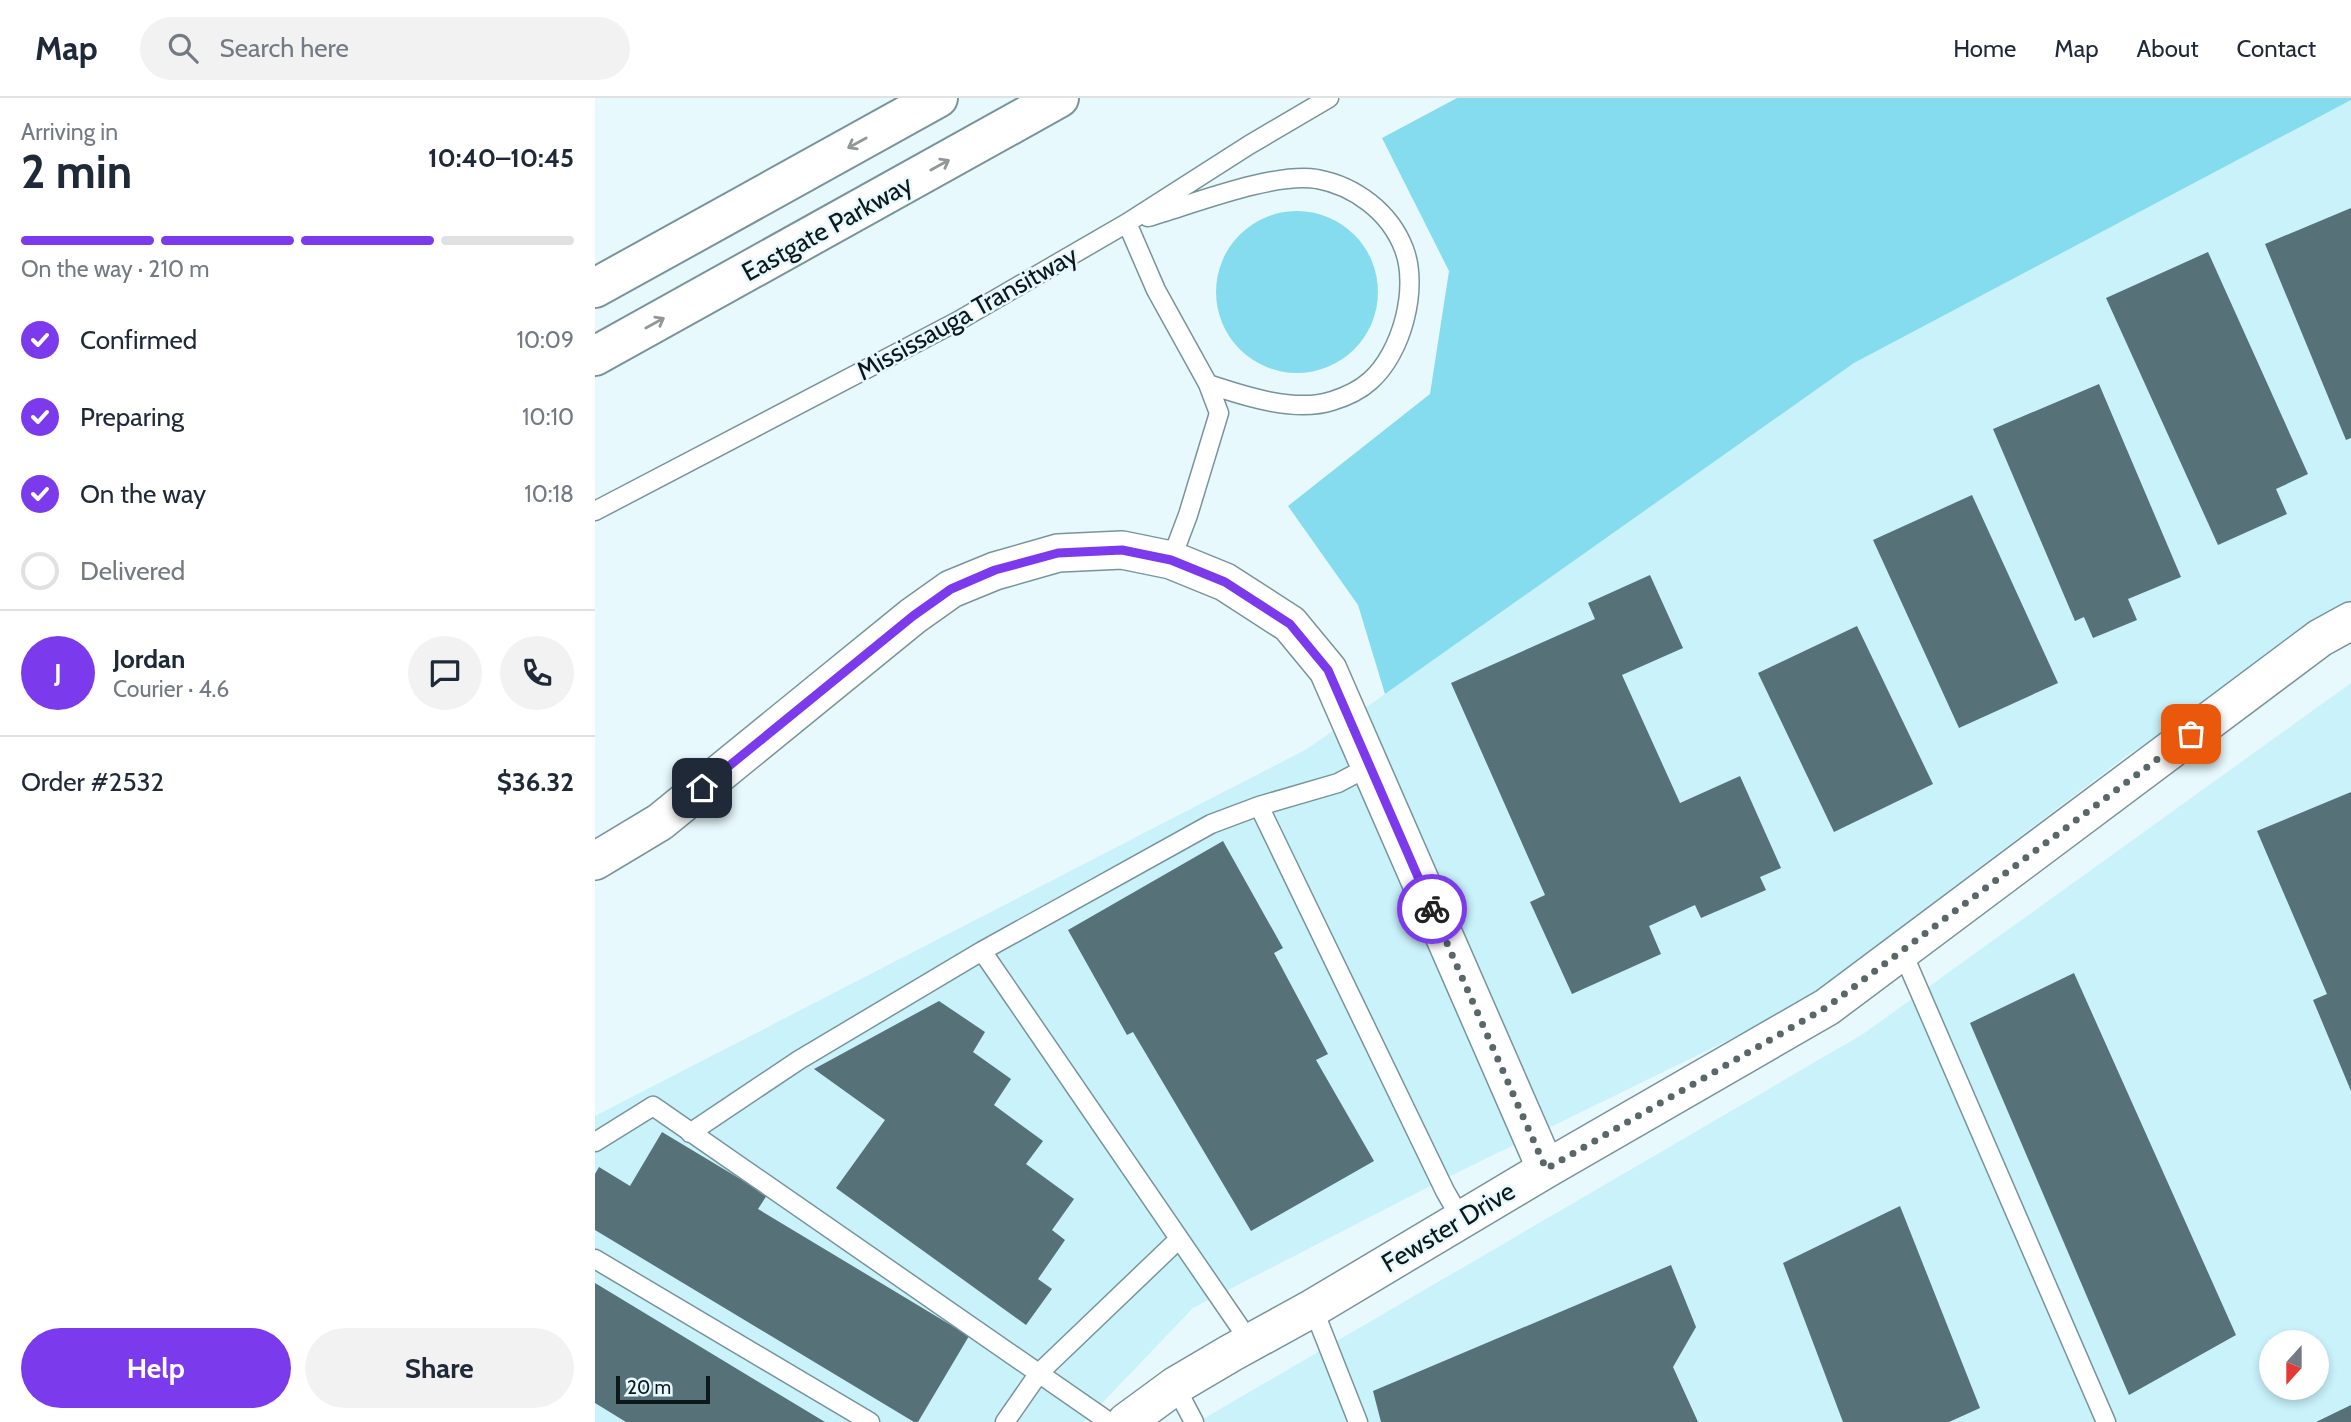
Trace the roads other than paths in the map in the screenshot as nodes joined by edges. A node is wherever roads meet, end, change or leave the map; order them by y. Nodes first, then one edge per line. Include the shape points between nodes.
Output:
1 (938, 98) edge
2 (1059, 98) edge
3 (1329, 98) edge
4 (1128, 223) junction
5 (595, 288) edge
6 (595, 356) edge
7 (1208, 384) junction
8 (595, 511) edge
9 (1171, 560) junction
10 (2351, 621) edge
11 (1370, 766) junction
12 (1259, 806) junction
13 (595, 861) edge
14 (982, 951) junction
15 (1902, 951) junction
16 (690, 1133) junction
17 (595, 1142) edge
18 (1546, 1169) junction
19 (1461, 1220) junction
20 (1179, 1239) junction
21 (595, 1259) edge
22 (1313, 1308) junction
23 (1250, 1342) junction
24 (1039, 1373) junction
25 (1175, 1386) junction
26 (870, 1422) edge
27 (1005, 1422) edge
28 (1109, 1422) edge
29 (1126, 1422) edge
30 (1194, 1422) edge
31 (1358, 1422) edge
32 (2106, 1422) edge

1 -> 5 main road
6 -> 2 main road, Eastgate Parkway
3 - 4 lane, Mississauga Transitway
4 - 7 lane via 1156,290
4 - 7 lane via 1279,179 1315,179 1345,187 1372,204 1392,225 1405,250 1408,305 1402,329 1370,381 1330,402 1305,404 1254,400
4 - 8 lane, Mississauga Transitway via 958,321
7 - 9 lane via 1219,413
9 - 11 street via 1225,582 1290,624 1328,670
9 - 13 street via 1122,550 1058,553 995,570 951,589 660,822
10 - 15 street, Fewster Drive via 2320,638
11 - 12 lane via 1338,783
11 - 18 street
12 - 14 lane via 1211,824
12 - 19 lane
14 - 16 lane via 799,1060
14 - 20 lane
15 - 18 street, Fewster Drive via 1827,1007
15 - 32 lane
16 - 17 lane via 653,1107
16 - 24 lane
18 - 19 street, Fewster Drive
19 - 22 street, Fewster Drive
20 - 23 lane
20 - 24 lane
21 - 26 lane
22 - 23 street, Fewster Drive
22 - 31 lane
23 - 25 street, Fewster Drive
24 - 27 lane
24 - 28 lane
25 - 29 street, Fewster Drive
25 - 30 lane

